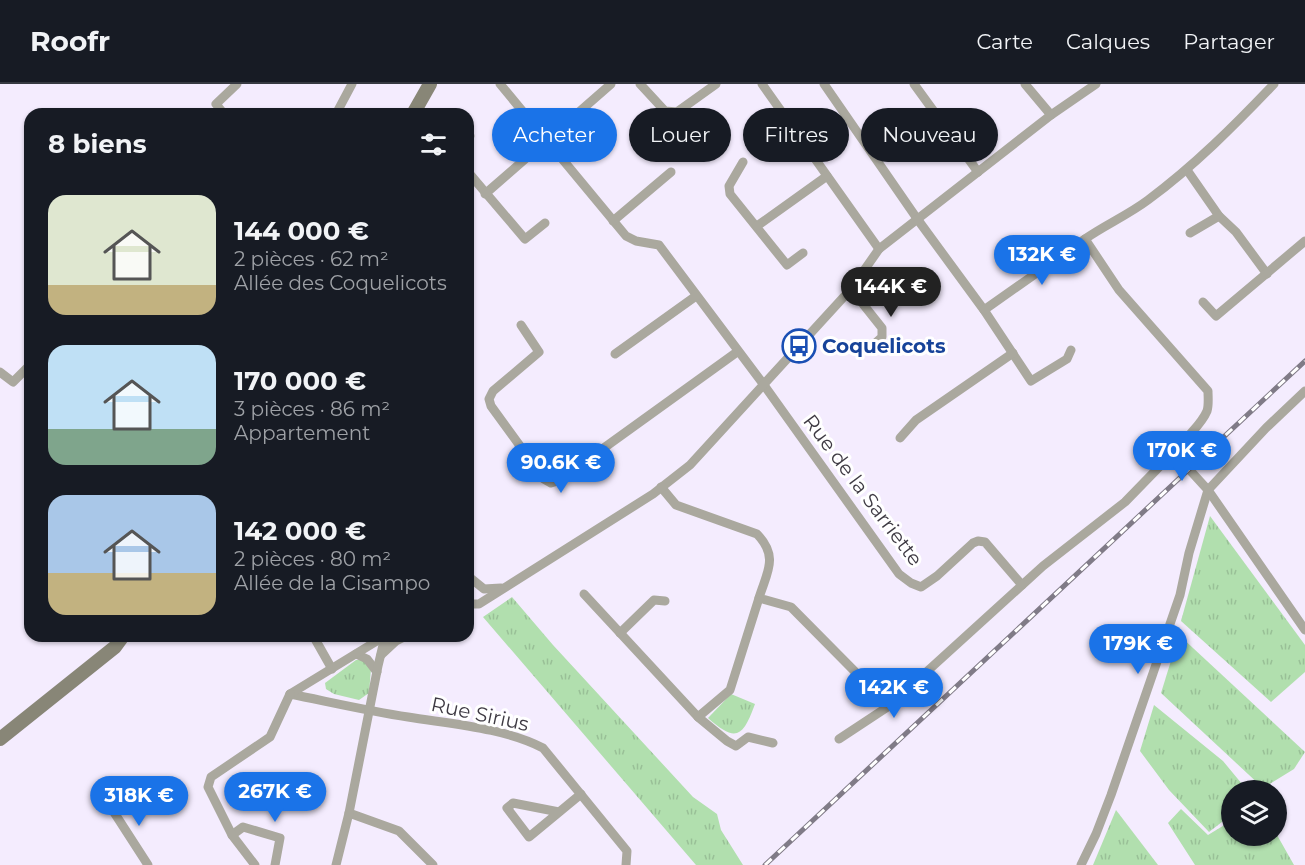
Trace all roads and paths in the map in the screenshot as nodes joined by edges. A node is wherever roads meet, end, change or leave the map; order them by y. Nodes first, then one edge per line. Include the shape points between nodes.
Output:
1 (237, 84) edge
2 (352, 84) edge
3 (430, 84) edge
4 (500, 84) edge
5 (611, 84) edge
6 (640, 84) edge
7 (716, 84) edge
8 (762, 84) edge
9 (824, 84) edge
10 (914, 84) edge
11 (1025, 84) edge
12 (1096, 84) edge
13 (1275, 84) edge
14 (219, 108) edge
15 (339, 108) edge
16 (416, 108) edge
17 (520, 108) edge
18 (584, 108) edge
19 (1052, 115) junction
20 (522, 162) edge
21 (564, 162) edge
22 (743, 162) dead end
23 (1186, 170) junction
24 (671, 172) dead end
25 (978, 172) junction
26 (827, 176) junction
27 (474, 180) edge
28 (485, 194) junction
29 (1219, 216) junction
30 (918, 219) junction
31 (613, 221) junction
32 (545, 224) dead end
33 (757, 226) junction
34 (1190, 234) dead end
35 (1085, 239) junction
36 (1305, 240) edge
37 (879, 249) junction
38 (804, 253) dead end
39 (1267, 274) junction
40 (851, 289) junction
41 (696, 296) junction
42 (1203, 302) dead end
43 (984, 310) junction
44 (520, 325) dead end
45 (870, 348) dead end
46 (1071, 350) dead end
47 (738, 351) junction
48 (1013, 353) junction
49 (615, 354) dead end
50 (24, 371) edge
51 (0, 372) edge
52 (764, 385) junction
53 (1305, 391) edge
54 (900, 438) dead end
55 (1176, 456) junction
56 (661, 488) junction
57 (1208, 490) junction
58 (1022, 585) junction
59 (478, 589) edge
60 (584, 594) dead end
61 (759, 598) junction
62 (665, 601) dead end
63 (474, 604) edge
64 (1305, 630) edge
65 (620, 633) junction
66 (118, 642) edge
67 (317, 642) edge
68 (377, 642) edge
69 (385, 642) edge
70 (395, 642) edge
71 (356, 654) junction
72 (381, 655) junction
73 (332, 669) junction
74 (377, 672) junction
75 (291, 694) junction
76 (889, 706) junction
77 (369, 711) junction
78 (698, 717) junction
79 (0, 739) edge
80 (839, 739) dead end
81 (774, 743) dead end
82 (581, 794) junction
83 (108, 803) dead end
84 (559, 812) junction
85 (349, 813) junction
86 (232, 835) junction
87 (148, 865) edge
88 (255, 865) edge
89 (275, 865) edge
90 (336, 865) edge
91 (433, 865) edge
92 (626, 865) edge
93 (1081, 865) edge

1 - 14 street via 216,104
2 - 15 street
3 - 16 main road
4 - 17 street
5 - 18 street
6 - 7 street via 666,111 677,112
8 - 26 street
9 - 30 street
10 - 25 street
11 - 19 street
12 - 19 street
13 - 23 street
19 - 25 street
20 - 28 street
21 - 31 street
22 - 33 street via 729,186 730,194
23 - 29 street
23 - 35 street via 1128,214
24 - 31 street
25 - 30 street
26 - 33 street
26 - 37 street
27 - 28 street
28 - 32 street via 525,239
29 - 34 street
29 - 39 street
30 - 37 street
30 - 43 street
31 - 41 street via 626,236 659,245
33 - 38 street via 787,265
35 - 43 street
35 - 55 street via 1119,290 1208,391 1208,410 1180,443
36 - 39 street
37 - 40 street
39 - 42 street via 1216,316
40 - 45 street via 882,328 882,337
40 - 52 street
41 - 47 street
41 - 49 street
43 - 48 street
44 - 47 street via 539,352 493,391 489,399 544,479 551,483
46 - 48 street via 1067,359 1031,381
47 - 52 street
48 - 54 street via 916,420
50 - 51 street via 13,382
52 - 56 street via 690,465
52 - 58 street, Rue de la Sarriette via 905,579 921,587 978,541 985,542
53 - 57 street
55 - 57 street
55 - 58 street
56 - 59 street via 504,588
56 - 61 street via 676,505 757,534 766,544 771,557
57 - 64 street
57 - 93 street via 1176,606 1111,795
58 - 76 street
59 - 63 street via 479,604
60 - 65 street
61 - 76 street via 791,607
61 - 78 street via 730,690
62 - 65 street via 654,600
65 - 78 street
66 - 79 main road
67 - 73 street
68 - 71 street
69 - 72 street
70 - 72 street
71 - 73 street
71 - 74 street via 368,659
72 - 74 street
73 - 75 street
74 - 77 street
75 - 77 street, Rue Sirius
75 - 86 street via 270,737 211,777 208,787
76 - 80 street
77 - 82 street, Rue Sirius via 526,739 543,748
77 - 85 street
78 - 81 street via 736,746 748,736
82 - 84 street
82 - 92 street, Rue Sirius via 627,850
83 - 87 street
84 - 84 street via 513,803 507,808 529,837
85 - 90 street
85 - 91 street via 399,831
86 - 88 street
86 - 89 street via 243,827 280,838

